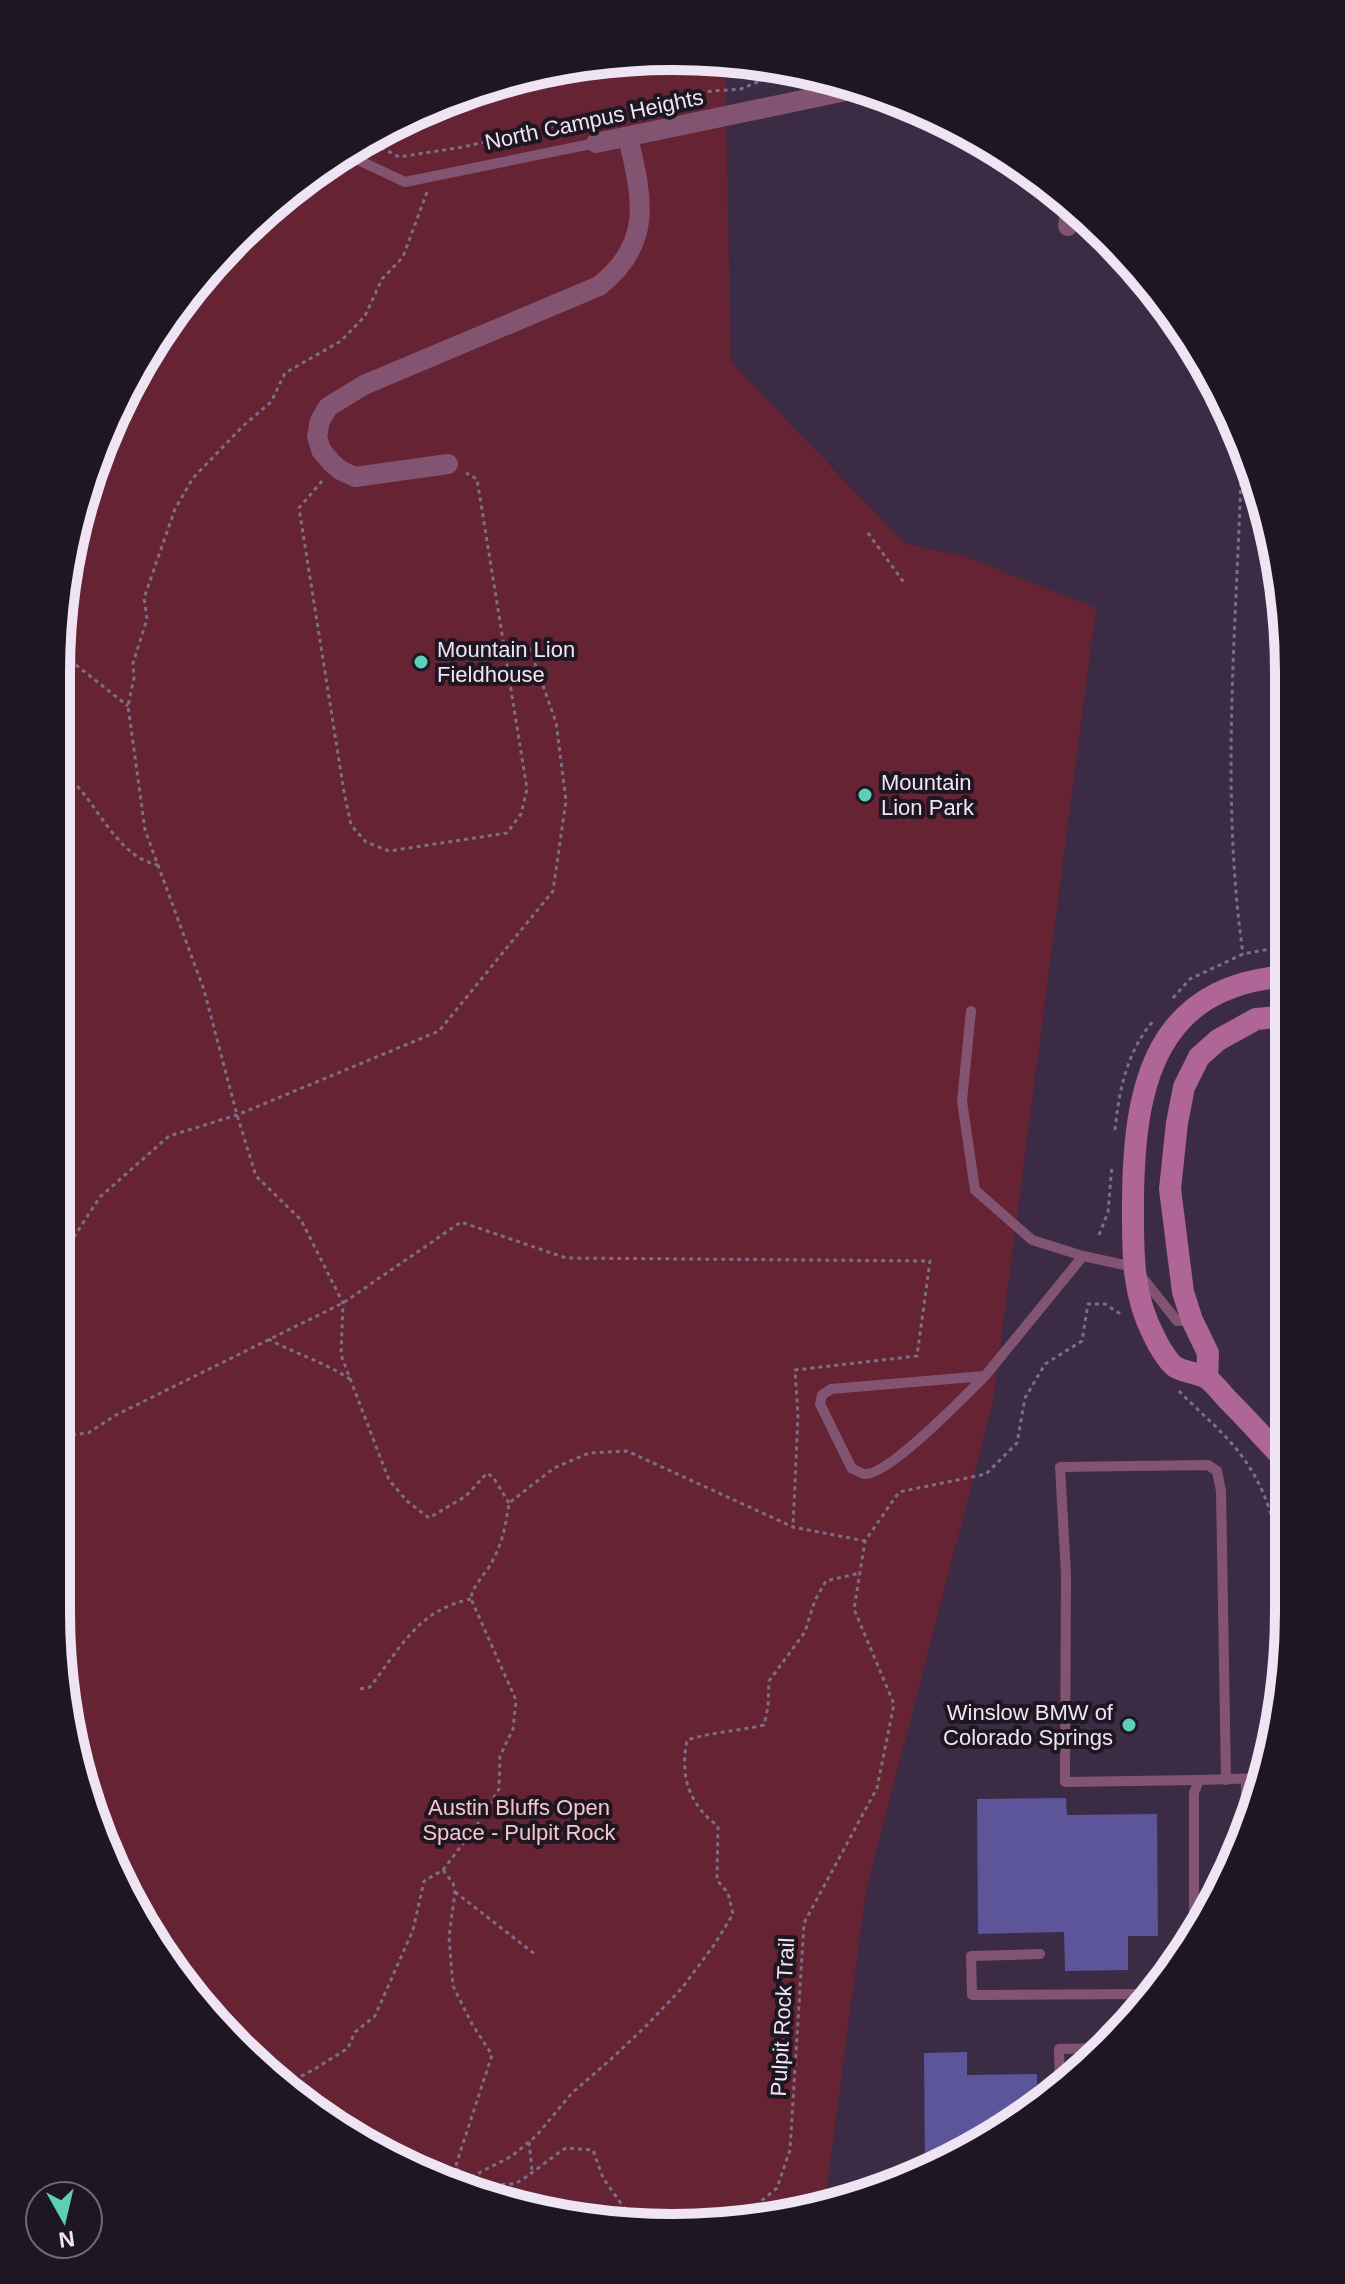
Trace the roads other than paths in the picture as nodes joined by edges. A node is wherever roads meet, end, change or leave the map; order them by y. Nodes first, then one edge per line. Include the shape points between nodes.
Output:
1 (836, 93) edge
2 (628, 137) junction
3 (596, 143) joint
4 (357, 160) edge
5 (448, 464) road end
6 (1275, 977) edge
7 (971, 1011) dead end
8 (1275, 1017) edge
9 (1083, 1256) junction
10 (1134, 1267) junction
11 (1192, 1320) junction
12 (985, 1376) junction
13 (1207, 1378) junction
14 (1275, 1450) edge
15 (1246, 1779) junction
16 (1251, 1779) edge
17 (1199, 1780) junction
18 (1226, 1780) junction
19 (1246, 1795) edge
20 (1194, 1913) edge
21 (1040, 1954) dead end
22 (1137, 1994) edge
23 (1087, 2048) edge
24 (1060, 2072) edge

1 - 2 street, North Campus Heights
2 - 3 street, North Campus Heights
2 - 5 street via 640,225 626,260 599,286 364,385 328,407 320,421 321,450 355,477
3 - 4 lane, North Campus Heights via 405,182
6 - 10 main road via 1225,989 1194,1008 1151,1064 1140,1100 1134,1158
7 - 9 lane via 962,1101 975,1190 1032,1240
8 - 11 main road via 1256,1019 1218,1040 1199,1057 1184,1087 1170,1189 1183,1292
9 - 10 lane
9 - 12 lane
10 - 11 lane via 1177,1321
10 - 13 main road via 1139,1305 1155,1339 1174,1366
11 - 13 main road via 1208,1353
12 - 12 lane via 831,1389 820,1404 852,1469 873,1473 904,1453
13 - 14 main road
15 - 16 lane
15 - 18 lane
15 - 19 lane
17 - 18 lane
17 - 18 lane via 1065,1782 1066,1574 1060,1467 1208,1465 1217,1471
17 - 20 lane via 1194,1793
21 - 22 lane via 971,1956 972,1995
23 - 24 lane via 1059,2049

